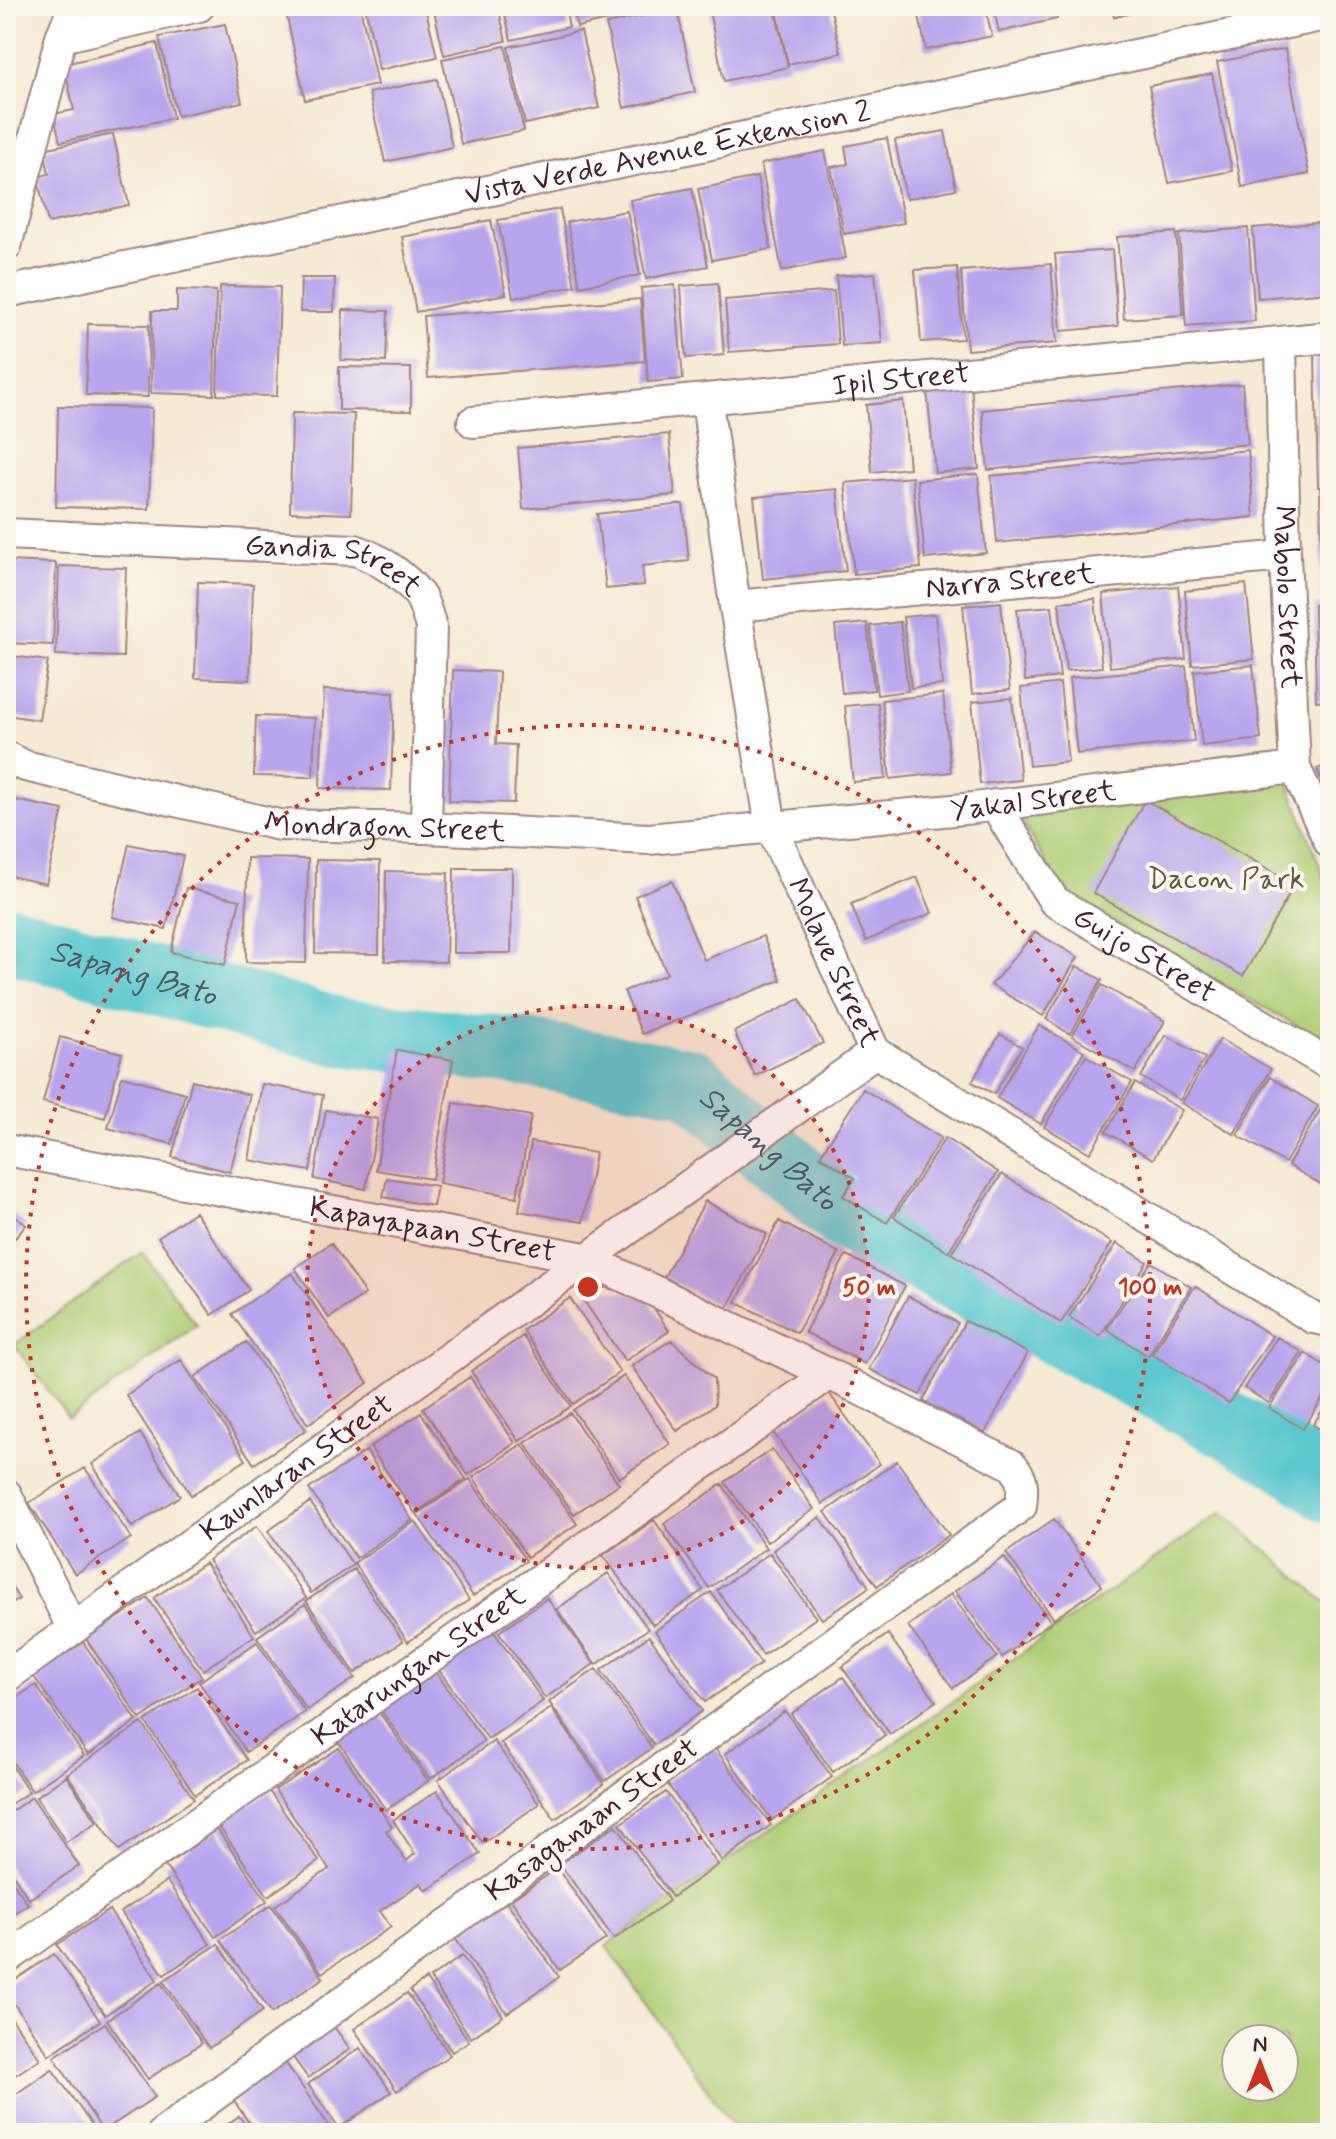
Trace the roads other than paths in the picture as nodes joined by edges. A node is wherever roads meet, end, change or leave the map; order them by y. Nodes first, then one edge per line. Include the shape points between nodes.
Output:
1 (74, 6) edge
2 (199, 6) edge
3 (1330, 14) edge
4 (61, 37) junction
5 (6, 246) edge
6 (6, 292) edge
7 (1330, 337) edge
8 (1281, 343) junction
9 (707, 401) junction
10 (473, 422) dead end
11 (6, 534) edge
12 (1285, 556) junction
13 (735, 606) junction
14 (6, 757) edge
15 (1295, 768) junction
16 (995, 805) junction
17 (771, 827) junction
18 (426, 828) junction
19 (1330, 843) edge
20 (875, 1052) junction
21 (1330, 1065) edge
22 (6, 1150) edge
23 (585, 1258) junction
24 (1330, 1321) edge
25 (829, 1374) junction
26 (6, 1494) edge
27 (1021, 1506) joint
28 (73, 1629) junction
29 (6, 1677) edge
30 (6, 1959) edge
31 (163, 2133) edge

1 - 4 street
2 - 4 street
3 - 6 street, Vista Verde Avenue Extension 2
4 - 5 street
7 - 8 street, Ipil Street
8 - 9 street, Ipil Street
8 - 12 street, Mabolo Street
9 - 10 street, Ipil Street
9 - 13 street, Molave Street
11 - 18 street, Gandia Street via 355,550 370,555 420,596 431,626
12 - 13 street, Narra Street
12 - 15 street, Mabolo Street
13 - 17 street, Molave Street
14 - 18 street, Mondragon Street via 25,766 279,825
15 - 16 street, Yakal Street
15 - 19 street, Mabolo Street
16 - 17 street, Yakal Street
16 - 21 street, Guijo Street via 1054,901
17 - 18 street, Mondragon Street via 649,839
17 - 20 street, Molave Street
20 - 23 street, Kaunlaran Street
20 - 24 street, Molave Street via 1313,1318
22 - 23 street, Kapayapaan Street
23 - 25 street, Kapayapaan Street
23 - 28 street, Kaunlaran Street
25 - 27 street, Kapayapaan Street via 1012,1465 1022,1476
25 - 30 street, Katarungan Street
26 - 28 street
27 - 31 street, Kasaganaan Street
28 - 29 street, Kaunlaran Street

